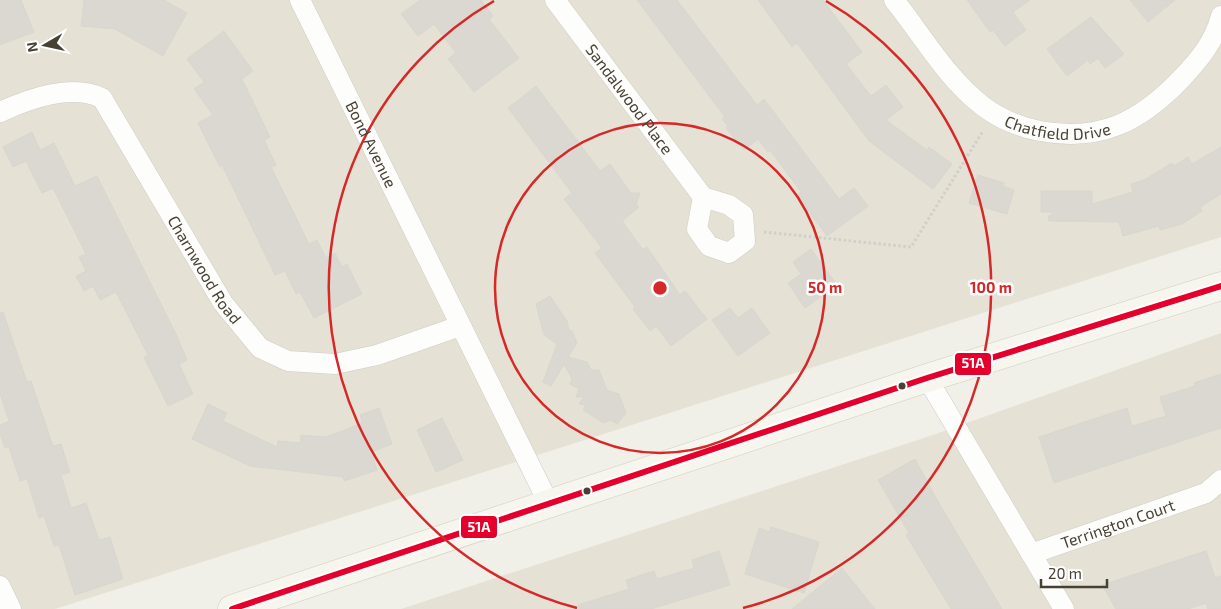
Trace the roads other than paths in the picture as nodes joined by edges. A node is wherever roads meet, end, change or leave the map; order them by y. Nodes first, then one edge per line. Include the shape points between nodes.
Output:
1 (556, 0) edge
2 (894, 0) edge
3 (303, 1) edge
4 (1221, 16) edge
5 (0, 112) edge
6 (703, 197) junction
7 (1221, 286) edge
8 (460, 326) junction
9 (927, 378) junction
10 (1216, 490) edge
11 (549, 504) junction
12 (1031, 554) junction
13 (0, 586) edge
14 (11, 609) edge
15 (232, 609) edge
16 (1064, 609) edge

1 - 6 street, Sandalwood Place
2 - 4 street, Chatfield Drive via 942,66 984,108 1028,128 1075,135 1105,131 1152,108 1207,50
3 - 8 street, Bond Avenue
5 - 8 street, Charnwood Road via 45,96 71,92 91,93 102,98 223,303 260,348 288,361 335,364 377,355
6 - 6 street via 729,205 744,214 745,241 729,252 709,246 697,229
7 - 9 main road
8 - 11 street, Bond Avenue
9 - 11 main road
9 - 12 street
10 - 12 street, Terrington Court
11 - 15 main road
12 - 16 street
13 - 14 street

